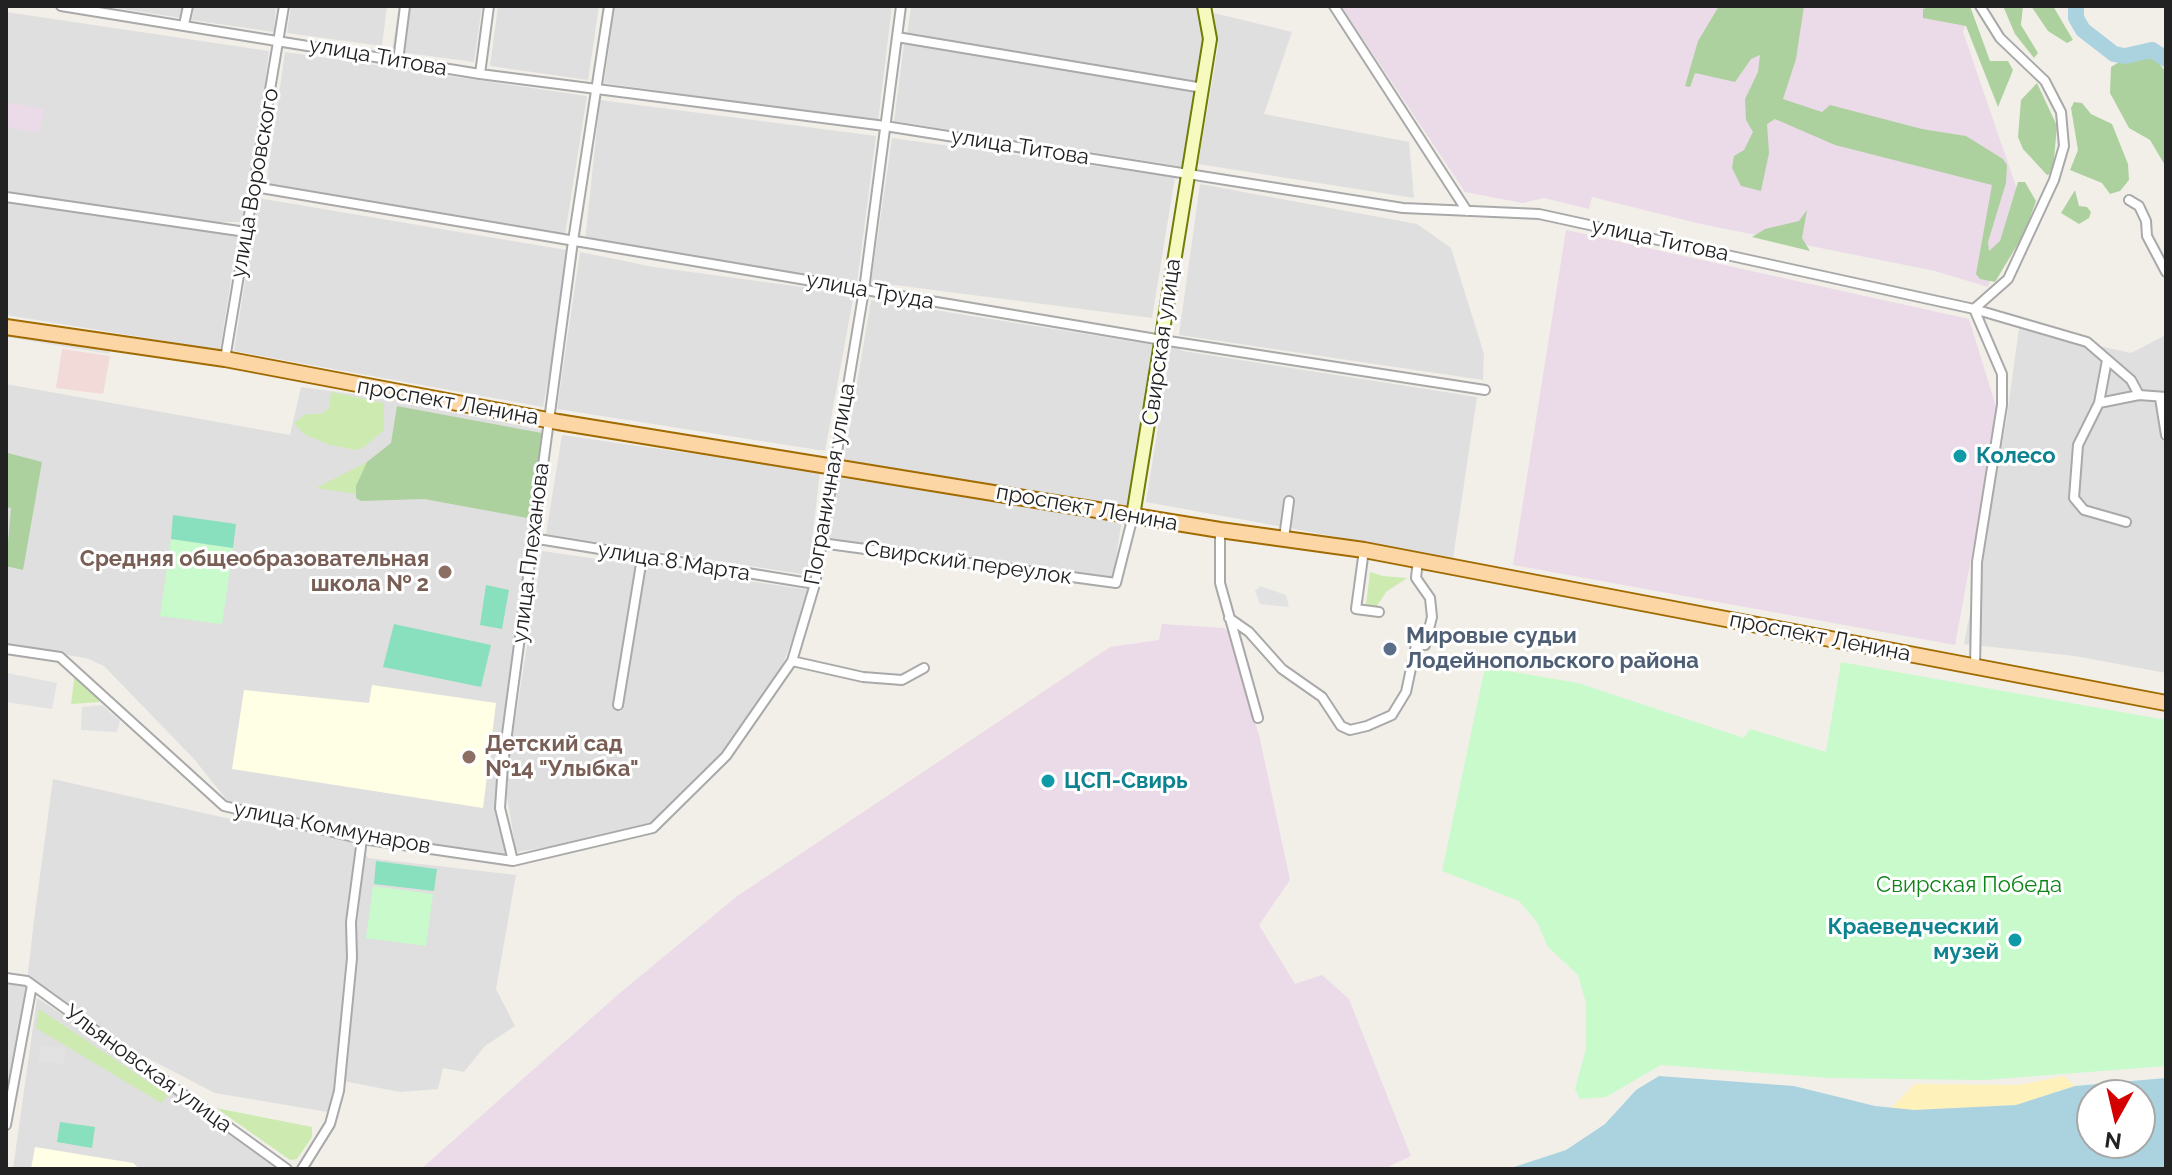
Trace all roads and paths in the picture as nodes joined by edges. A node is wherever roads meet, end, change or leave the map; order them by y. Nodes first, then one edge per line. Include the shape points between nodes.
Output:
1 (62, 6) edge
2 (188, 6) edge
3 (284, 6) edge
4 (405, 6) edge
5 (489, 6) edge
6 (609, 6) edge
7 (901, 6) edge
8 (1204, 6) edge
9 (1334, 6) edge
10 (1980, 6) edge
11 (184, 25) junction
12 (897, 37) junction
13 (279, 40) junction
14 (398, 61) junction
15 (480, 74) junction
16 (595, 90) junction
17 (1202, 94) junction
18 (885, 126) junction
19 (1187, 173) junction
20 (255, 187) junction
21 (6, 197) edge
22 (2129, 200) dead end
23 (1467, 211) junction
24 (246, 232) junction
25 (573, 241) junction
26 (2166, 272) edge
27 (864, 290) junction
28 (1974, 309) junction
29 (6, 327) edge
30 (1162, 340) junction
31 (225, 359) junction
32 (2107, 360) junction
33 (1485, 390) dead end
34 (2139, 395) junction
35 (2163, 398) edge
36 (2099, 403) junction
37 (548, 420) junction
38 (2166, 435) edge
39 (832, 466) junction
40 (1289, 501) dead end
41 (1133, 516) junction
42 (2126, 522) dead end
43 (1220, 530) junction
44 (532, 538) junction
45 (1284, 538) junction
46 (821, 543) junction
47 (1364, 550) junction
48 (642, 558) junction
49 (1418, 560) junction
50 (1116, 583) joint
51 (815, 584) junction
52 (1379, 612) dead end
53 (1229, 618) junction
54 (6, 649) edge
55 (792, 661) junction
56 (924, 668) dead end
57 (1975, 668) junction
58 (2166, 703) edge
59 (618, 705) dead end
60 (1258, 718) dead end
61 (362, 839) junction
62 (571, 849) joint
63 (513, 861) junction
64 (6, 978) edge
65 (32, 985) junction
66 (6, 1125) edge
67 (287, 1169) edge
68 (302, 1169) edge

1 - 11 street, улица Титова
2 - 11 street
3 - 13 street, улица Воровского
4 - 14 street
5 - 15 street
6 - 16 street, улица Плеханова
7 - 12 street, Пограничная улица
8 - 17 street, Свирская улица via 1210,39
9 - 23 street
10 - 28 street via 2000,38 2045,81 2061,112 2064,146 2008,279
11 - 13 street, улица Титова
12 - 17 street
12 - 18 street, Пограничная улица
13 - 14 street, улица Титова
13 - 20 street, улица Воровского
14 - 15 street, улица Титова
15 - 16 street, улица Титова
16 - 18 street, улица Титова
16 - 25 street, улица Плеханова
17 - 19 street, Свирская улица
18 - 19 street, улица Титова
18 - 27 street, Пограничная улица
19 - 23 street, улица Титова via 1403,208
19 - 30 street, Свирская улица
20 - 24 street, улица Воровского
20 - 25 street, улица Труда
21 - 24 street
22 - 26 street via 2139,206
23 - 28 street, улица Титова via 1539,214
24 - 31 street, улица Воровского
25 - 27 street, улица Труда
25 - 37 street, улица Плеханова
27 - 30 street, улица Труда
27 - 39 street, Пограничная улица
28 - 32 street, улица Титова via 2087,342
28 - 57 street via 2002,374 2002,405 1977,562
29 - 31 main road, проспект Ленина
30 - 33 street, улица Труда
30 - 41 street, Свирская улица
31 - 37 main road, проспект Ленина
32 - 34 street, улица Титова via 2131,380
32 - 36 street
34 - 35 street
34 - 36 street
35 - 38 street
36 - 42 street via 2078,445 2074,498 2084,510
37 - 39 main road, проспект Ленина
37 - 44 street, улица Плеханова
39 - 41 main road, проспект Ленина
39 - 46 street, Пограничная улица
40 - 45 street
41 - 43 main road, проспект Ленина
41 - 50 street, Свирская улица
43 - 45 main road, проспект Ленина
43 - 53 street via 1220,582
44 - 48 street, улица 8 Марта
44 - 63 street, улица Плеханова via 500,808
45 - 47 main road, проспект Ленина
46 - 50 street, Свирский переулок
46 - 51 street, Пограничная улица
47 - 49 main road, проспект Ленина
47 - 52 street via 1356,609
48 - 51 street, улица 8 Марта
48 - 59 street
49 - 53 street via 1416,578 1430,598 1432,617 1425,645 1416,645 1406,692 1392,715 1367,726 1341,726 1322,697 1282,669
49 - 57 main road, проспект Ленина
51 - 55 street, Пограничная улица
53 - 60 street
54 - 61 street, улица Коммунаров via 60,657 224,806
55 - 56 street via 902,680
55 - 62 street, Пограничная улица via 726,756 653,828
57 - 58 main road, проспект Ленина
61 - 63 street, улица Коммунаров
61 - 68 street via 339,1091 330,1124
62 - 63 street, улица Коммунаров
64 - 65 street, Ульяновская улица
65 - 66 street
65 - 67 street, Ульяновская улица

